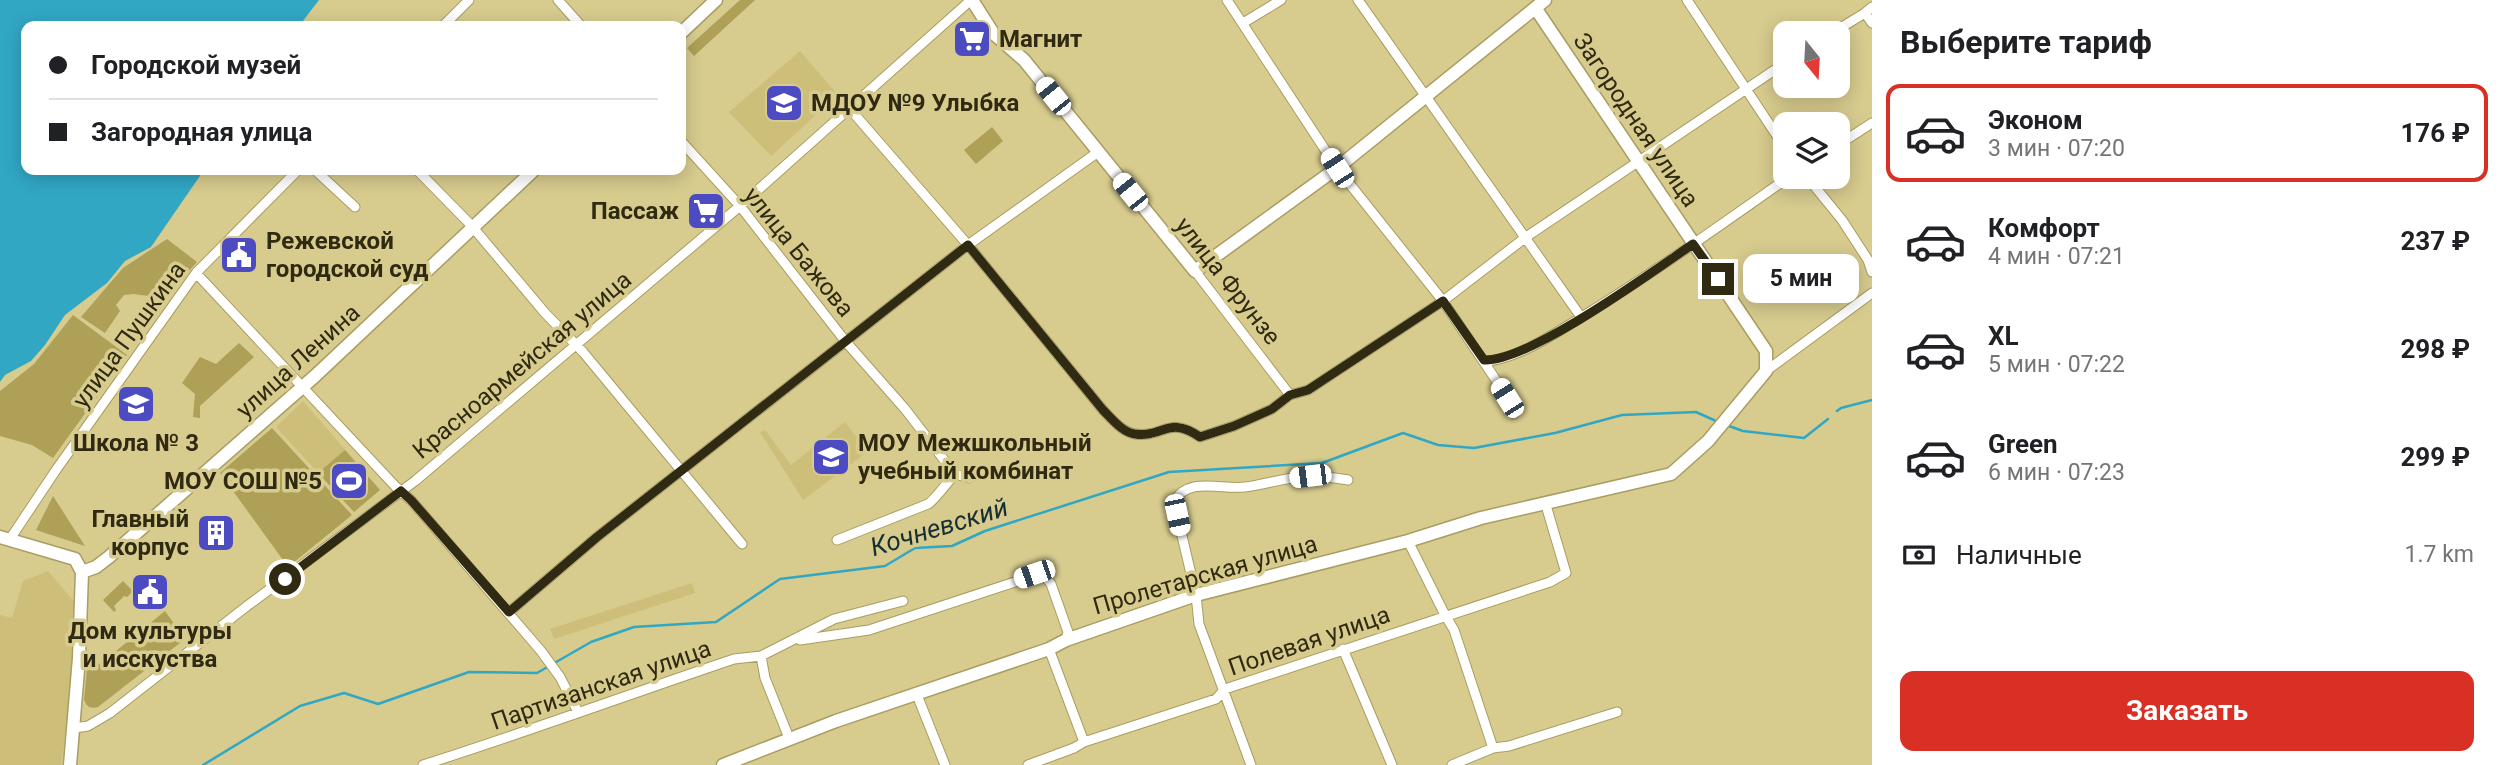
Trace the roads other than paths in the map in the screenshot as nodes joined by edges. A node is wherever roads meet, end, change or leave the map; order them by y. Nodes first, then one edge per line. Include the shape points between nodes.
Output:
1 (469, 0) edge
2 (558, 0) edge
3 (716, 0) edge
4 (972, 0) edge
5 (1227, 0) edge
6 (1281, 0) edge
7 (1358, 0) edge
8 (1687, 0) edge
9 (1537, 3) edge
10 (1868, 10) edge
11 (448, 21) edge
12 (577, 21) edge
13 (1850, 22) edge
14 (1243, 23) junction
15 (1872, 23) edge
16 (686, 28) edge
17 (1773, 70) edge
18 (1745, 88) junction
19 (1426, 98) junction
20 (850, 109) junction
21 (1872, 123) edge
22 (1773, 130) edge
23 (1850, 137) edge
24 (686, 147) edge
25 (1097, 152) junction
26 (1637, 162) junction
27 (1337, 168) junction
28 (293, 175) edge
29 (320, 175) edge
30 (422, 175) edge
31 (529, 175) edge
32 (1773, 188) edge
33 (1817, 189) edge
34 (740, 206) junction
35 (355, 207) dead end
36 (472, 227) junction
37 (1526, 237) junction
38 (1693, 244) junction
39 (968, 245) junction
40 (1195, 271) junction
41 (1872, 271) edge
42 (196, 273) junction
43 (1872, 293) edge
44 (1443, 301) junction
45 (1581, 317) junction
46 (846, 342) junction
47 (575, 345) junction
48 (1484, 360) junction
49 (1766, 371) junction
50 (302, 387) junction
51 (1290, 395) junction
52 (1514, 414) dead end
53 (680, 471) junction
54 (955, 474) junction
55 (969, 478) dead end
56 (1348, 480) dead end
57 (401, 491) junction
58 (1545, 502) junction
59 (5, 538) edge
60 (837, 540) dead end
61 (1408, 541) junction
62 (742, 544) dead end
63 (82, 572) junction
64 (1196, 594) junction
65 (903, 601) dead end
66 (509, 612) junction
67 (1444, 615) junction
68 (1066, 639) junction
69 (792, 641) junction
70 (1049, 649) junction
71 (1343, 649) junction
72 (761, 656) junction
73 (1225, 690) junction
74 (916, 695) junction
75 (578, 712) junction
76 (1617, 712) dead end
77 (74, 728) junction
78 (789, 738) junction
79 (1084, 742) junction
80 (1493, 748) junction
81 (70, 765) edge
82 (423, 765) edge
83 (723, 765) edge
84 (945, 765) edge
85 (1028, 765) edge
86 (1251, 765) edge
87 (1392, 765) edge
88 (1452, 765) edge

1 - 11 street
2 - 12 street
3 - 16 street
4 - 20 street, Красноармейская улица
4 - 25 street, улица Фрунзе via 993,33 1024,60
5 - 14 street
6 - 14 street
7 - 19 street
8 - 18 street
9 - 19 street
9 - 26 street, Загородная улица
10 - 13 street
10 - 15 street
14 - 27 street
17 - 18 street
18 - 22 street
18 - 26 street
19 - 27 street
19 - 37 street
20 - 34 street, Красноармейская улица
20 - 39 street
21 - 23 street
24 - 34 street, улица Бажова
25 - 39 street
25 - 40 street, улица Фрунзе
26 - 37 street
26 - 38 street, Загородная улица
27 - 40 street
27 - 44 street
28 - 42 street, улица Пушкина
29 - 35 street
30 - 36 street
31 - 36 street, улица Ленина
32 - 38 street
33 - 41 street via 1842,220
34 - 46 street, улица Бажова
34 - 47 street, Красноармейская улица
36 - 47 street
36 - 50 street, улица Ленина
37 - 44 street
37 - 45 street
38 - 45 street
38 - 49 street, Загородная улица via 1766,351
39 - 46 street
39 - 51 street via 1103,410 1124,429 1136,434 1176,426 1200,437 1272,409
40 - 51 street, улица Фрунзе
42 - 50 street
42 - 59 street, улица Пушкина
43 - 49 street
44 - 48 street
44 - 51 street via 1308,390
45 - 48 street via 1511,356
46 - 53 street
46 - 54 street, улица Бажова
47 - 53 street
47 - 57 street, Красноармейская улица
48 - 52 street
49 - 58 street, Пролетарская улица via 1702,447 1671,474
50 - 57 street
50 - 63 street, улица Ленина via 109,557
53 - 62 street
53 - 66 street
54 - 55 street
54 - 60 street via 934,501
56 - 64 street via 1310,476 1242,487 1208,484 1178,495 1174,502
57 - 66 street
57 - 77 street, Красноармейская улица via 110,713 88,726
58 - 61 street, Пролетарская улица
58 - 67 street, Полевая улица via 1566,573
59 - 63 street via 75,559
61 - 64 street, Пролетарская улица
61 - 67 street
63 - 77 street
64 - 68 street, Пролетарская улица
64 - 73 street via 1199,624
65 - 69 street, Партизанская улица via 834,619
66 - 75 street via 560,677
67 - 71 street, Полевая улица
67 - 80 street via 1454,630
68 - 69 street, Партизанская улица via 1068,632 1051,584 1042,573 869,630
68 - 70 street, Пролетарская улица
69 - 72 street, Партизанская улица
70 - 74 street, Пролетарская улица
70 - 79 street
71 - 73 street, Полевая улица
71 - 87 street
72 - 75 street, Партизанская улица via 734,659
72 - 78 street
73 - 79 street, Полевая улица via 1216,699
73 - 86 street
74 - 78 street, Пролетарская улица
74 - 84 street
75 - 82 street, Партизанская улица
76 - 80 street
77 - 81 street
78 - 83 street, Пролетарская улица
79 - 85 street, Полевая улица
80 - 88 street

